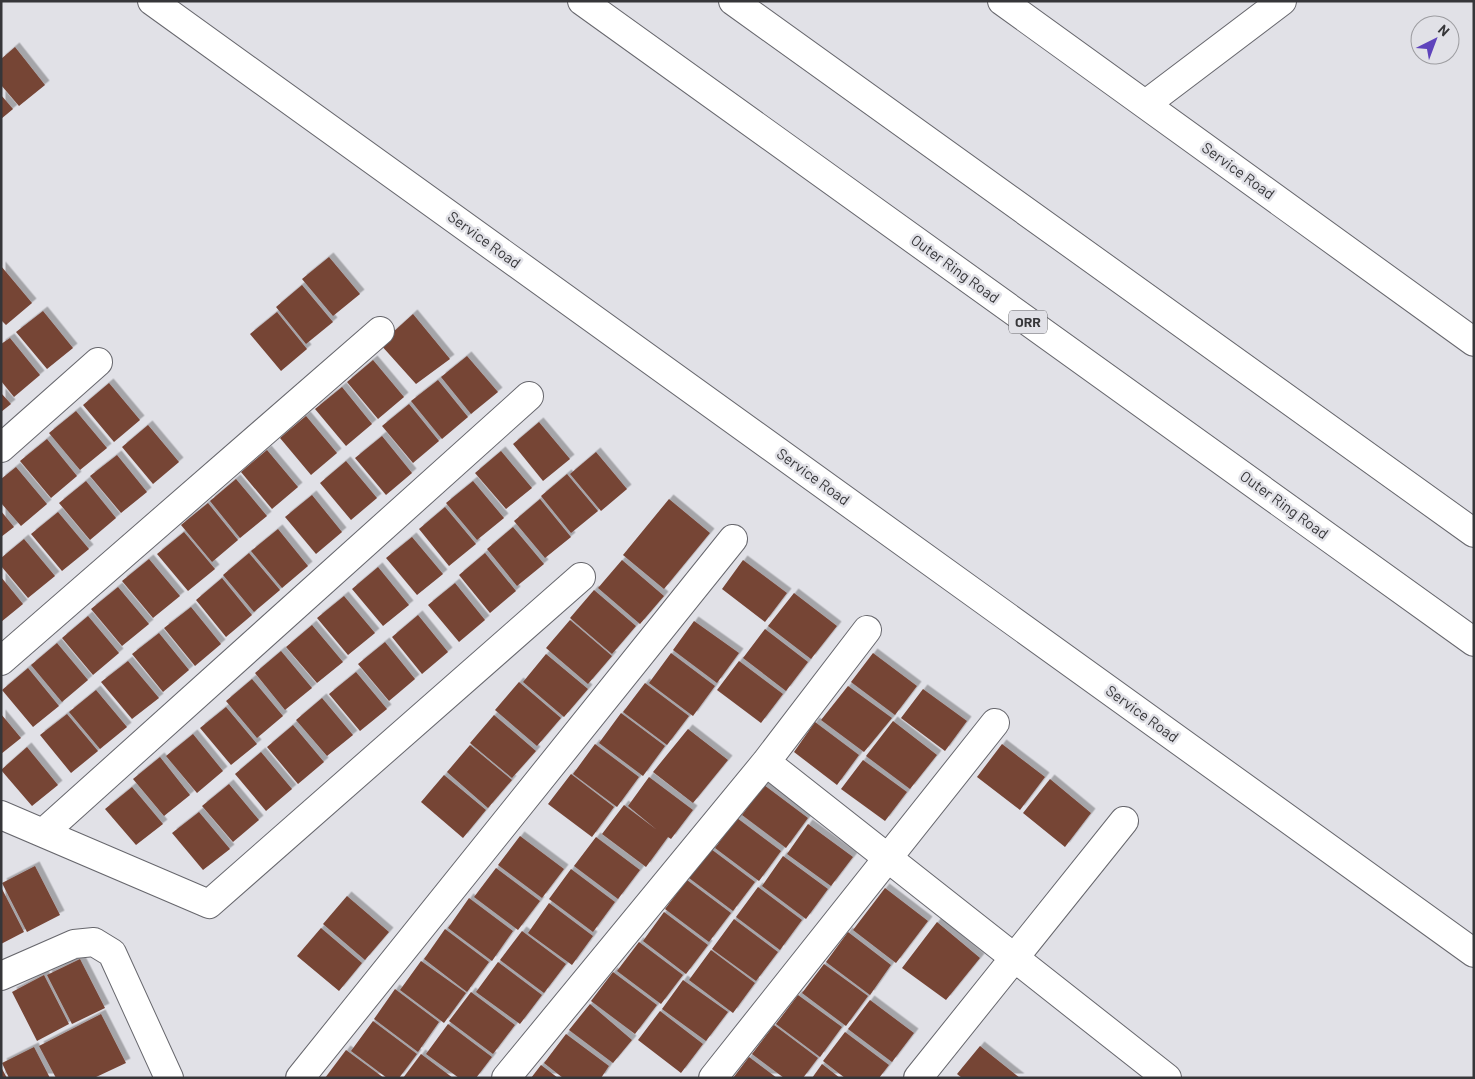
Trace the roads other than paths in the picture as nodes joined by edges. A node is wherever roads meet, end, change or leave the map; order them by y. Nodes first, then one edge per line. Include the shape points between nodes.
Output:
1 (152, 1) edge
2 (582, 1) edge
3 (734, 1) edge
4 (1002, 1) edge
5 (1282, 1) edge
6 (1146, 104) junction
7 (380, 331) dead end
8 (1474, 342) edge
9 (98, 362) dead end
10 (529, 396) dead end
11 (1, 448) edge
12 (1474, 533) edge
13 (733, 539) dead end
14 (581, 577) dead end
15 (867, 630) dead end
16 (1474, 642) edge
17 (1, 660) edge
18 (995, 723) dead end
19 (766, 762) junction
20 (1, 815) edge
21 (1124, 822) dead end
22 (43, 833) junction
23 (888, 858) junction
24 (1474, 953) edge
25 (1015, 959) junction
26 (1, 976) edge
27 (1155, 1074) edge
28 (169, 1078) edge
29 (300, 1078) edge
30 (506, 1078) edge
31 (714, 1078) edge
32 (918, 1078) edge

1 - 24 main road, Service Road
2 - 16 main road, Outer Ring Road / ORR
3 - 12 main road
4 - 6 main road, Service Road
5 - 6 main road
6 - 8 main road, Service Road
7 - 17 main road
9 - 11 main road
10 - 22 main road
13 - 29 main road
14 - 22 main road via 208,904
15 - 19 main road
18 - 23 main road
19 - 23 main road
19 - 30 main road
20 - 22 main road
21 - 25 main road
23 - 25 main road
23 - 31 main road
25 - 27 main road
25 - 32 main road
26 - 28 main road via 74,944 94,942 112,953

